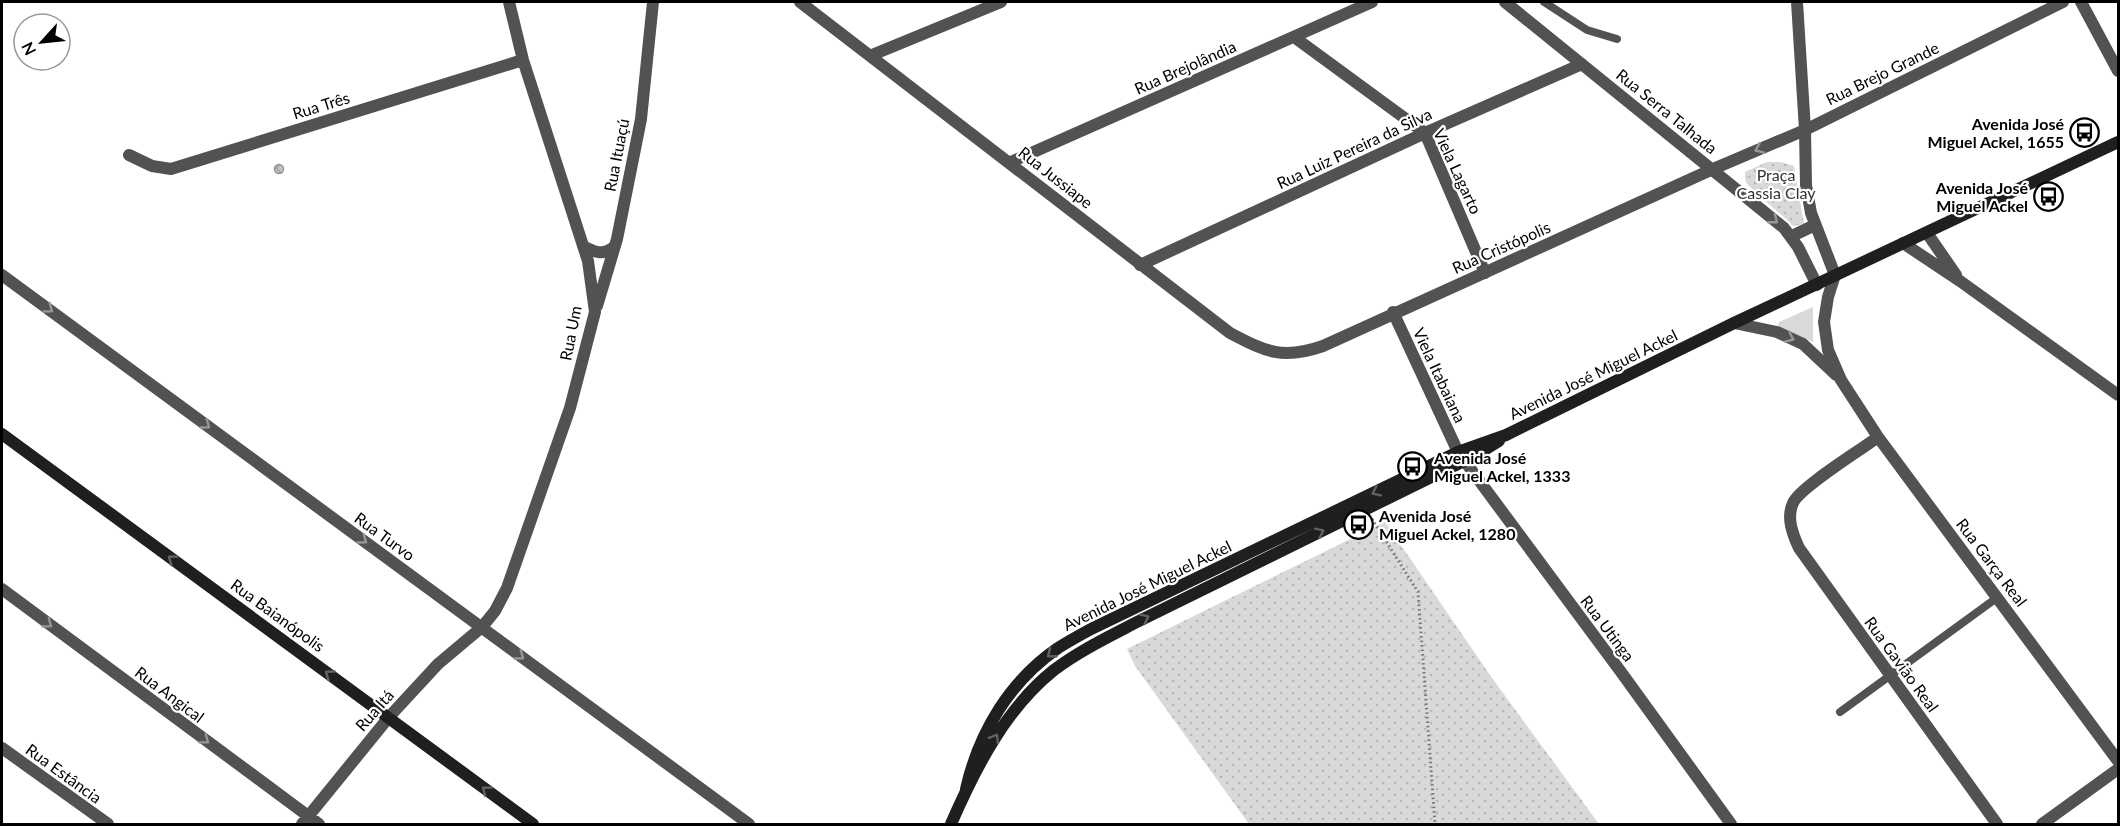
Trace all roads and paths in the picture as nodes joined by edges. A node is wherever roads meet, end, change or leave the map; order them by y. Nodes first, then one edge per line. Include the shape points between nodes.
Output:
1 (509, 2) edge
2 (653, 2) edge
3 (800, 2) edge
4 (1001, 2) edge
5 (1372, 2) edge
6 (1505, 2) edge
7 (1544, 2) edge
8 (1797, 2) edge
9 (2063, 2) edge
10 (2082, 2) edge
11 (1294, 37) junction
12 (1617, 39) dead end
13 (872, 55) junction
14 (523, 60) junction
15 (1582, 64) junction
16 (2118, 71) edge
17 (1805, 130) junction
18 (1425, 133) junction
19 (2118, 142) edge
20 (129, 155) dead end
21 (1011, 162) junction
22 (1713, 169) junction
23 (1815, 225) junction
24 (1927, 233) junction
25 (1792, 236) junction
26 (1904, 243) junction
27 (584, 246) junction
28 (614, 247) junction
29 (1140, 265) junction
30 (1485, 273) junction
31 (2, 275) edge
32 (1835, 275) junction
33 (1960, 281) junction
34 (1817, 285) junction
35 (595, 312) junction
36 (1393, 312) junction
37 (1734, 323) junction
38 (1302, 353) joint
39 (1841, 381) junction
40 (2118, 395) edge
41 (2, 434) edge
42 (1878, 437) junction
43 (1461, 456) junction
44 (1366, 509) junction
45 (2, 589) edge
46 (1998, 597) junction
47 (482, 627) junction
48 (1890, 675) junction
49 (1840, 712) dead end
50 (389, 717) junction
51 (2, 748) edge
52 (2118, 761) edge
53 (2118, 769) edge
54 (966, 789) junction
55 (305, 821) edge
56 (108, 825) edge
57 (319, 825) edge
58 (533, 825) edge
59 (749, 825) edge
60 (951, 825) edge
61 (1435, 825) edge
62 (1731, 825) edge
63 (1997, 825) edge
64 (2042, 825) edge

1 - 14 street, Rua Um
2 - 28 street, Rua Ituaçú via 641,118
3 - 13 street, Rua Jussiape
4 - 13 street
5 - 11 street, Rua Brejolândia
6 - 15 street, Rua Serra Talhada
7 - 12 lane via 1587,30
8 - 17 street
9 - 17 street, Rua Brejo Grande
10 - 16 street
11 - 18 street, Viela Lagarto
11 - 21 street, Rua Brejolândia
13 - 21 street, Rua Jussiape
14 - 20 street, Rua Três via 171,169 152,166
14 - 27 street, Rua Um
15 - 18 street, Rua Luiz Pereira da Silva
15 - 22 street, Rua Serra Talhada
17 -> 22 street, Rua Brejo Grande
17 - 23 street via 1806,185
18 - 29 street, Rua Luiz Pereira da Silva
18 - 30 street, Viela Lagarto
19 - 24 street, Avenida José Miguel Ackel
21 - 29 street, Rua Jussiape
22 -> 25 street, Rua Serra Talhada
22 - 30 street, Rua Cristópolis
23 - 25 street
23 - 32 street
24 - 26 street, Avenida José Miguel Ackel
24 - 33 street
25 - 34 street, Rua Serra Talhada
26 - 32 street, Avenida José Miguel Ackel
26 - 33 street
27 - 28 street via 602,253
27 - 35 street, Rua Um
28 - 35 street, Rua Ituaçú
29 - 38 street, Rua Jussiape via 1230,333 1281,354
30 - 36 street, Rua Cristópolis
31 -> 47 street, Rua Turvo
32 - 34 street, Avenida José Miguel Ackel
32 - 39 street via 1824,322 1828,350
33 - 40 street
34 - 37 street, Avenida José Miguel Ackel
35 - 47 street, Rua Um via 570,408 507,588
36 - 38 street, Rua Cristópolis
36 - 43 street, Viela Itabaiana
37 -> 39 street via 1777,332 1803,344
37 - 43 street, Avenida José Miguel Ackel
39 - 42 street, Rua Garça Real
50 -> 41 street, Rua Baianópolis
42 - 46 street, Rua Garça Real
42 - 48 street, Rua Gavião Real via 1804,490 1793,503 1790,518 1799,548
43 - 44 street, Avenida José Miguel Ackel
43 -> 54 street, Avenida José Miguel Ackel via 1091,629 1059,648 1025,676 997,712 977,748
43 - 62 street, Rua Utinga
54 -> 44 street, Avenida José Miguel Ackel via 999,730 1041,682 1068,660 1116,632
44 - 61 path via 1418,592
45 -> 55 street, Rua Angical
46 - 48 lane
46 - 52 street, Rua Garça Real
47 - 50 street, Rua Itá via 438,664
47 -> 59 street, Rua Turvo
48 - 49 lane
48 - 63 street, Rua Gavião Real
50 - 55 street, Rua Itá
58 -> 50 street, Rua Baianópolis
51 - 56 street, Rua Estância
53 - 64 street
54 - 60 street, Avenida José Miguel Ackel
55 - 57 street, Rua Angical

